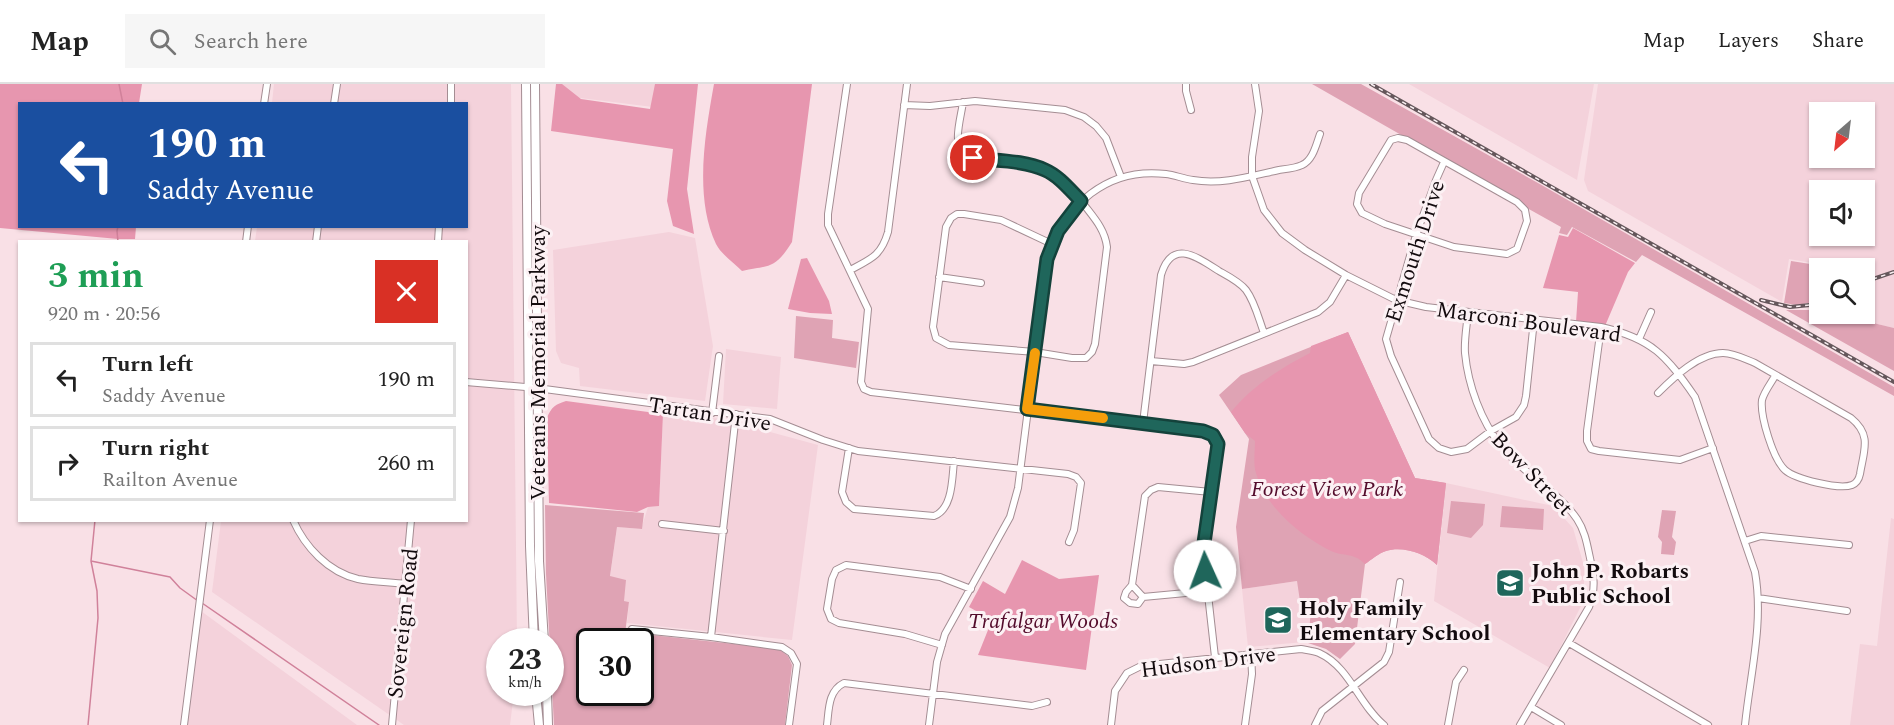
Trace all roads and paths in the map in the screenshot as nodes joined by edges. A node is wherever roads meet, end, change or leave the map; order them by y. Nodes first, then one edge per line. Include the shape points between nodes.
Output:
1 (267, 84) edge
2 (337, 84) edge
3 (451, 84) edge
4 (526, 84) edge
5 (535, 84) edge
6 (847, 84) edge
7 (907, 84) edge
8 (1186, 84) edge
9 (1255, 84) edge
10 (264, 102) edge
11 (334, 102) edge
12 (451, 102) edge
13 (963, 102) junction
14 (904, 105) junction
15 (1191, 110) dead end
16 (1320, 134) dead end
17 (1444, 162) junction
18 (1252, 176) junction
19 (1121, 177) junction
20 (1081, 201) junction
21 (1416, 236) junction
22 (1052, 244) junction
23 (850, 270) junction
24 (1346, 275) junction
25 (939, 277) junction
26 (981, 282) dead end
27 (1396, 300) junction
28 (1468, 312) junction
29 (1651, 312) dead end
30 (1534, 320) junction
31 (1601, 327) junction
32 (1264, 333) junction
33 (1639, 339) junction
34 (1035, 352) junction
35 (719, 356) dead end
36 (1151, 361) junction
37 (1679, 374) junction
38 (1776, 376) junction
39 (468, 382) edge
40 (532, 387) junction
41 (1658, 393) dead end
42 (1027, 409) junction
43 (712, 412) junction
44 (736, 414) junction
45 (1143, 423) junction
46 (1491, 431) junction
47 (849, 448) junction
48 (1713, 448) junction
49 (954, 460) junction
50 (1020, 467) junction
51 (1211, 492) junction
52 (210, 522) edge
53 (293, 522) edge
54 (411, 522) edge
55 (662, 524) dead end
56 (724, 531) junction
57 (1744, 541) junction
58 (1070, 542) dead end
59 (1849, 545) dead end
60 (1401, 582) dead end
61 (406, 584) junction
62 (1132, 585) junction
63 (970, 589) junction
64 (1207, 591) junction
65 (1143, 597) junction
66 (1758, 598) junction
67 (1847, 611) dead end
68 (533, 628) edge
69 (543, 628) edge
70 (654, 631) edge
71 (711, 637) junction
72 (1569, 643) junction
73 (942, 645) junction
74 (1251, 654) junction
75 (1215, 657) junction
76 (1464, 670) dead end
77 (1354, 686) junction
78 (933, 695) junction
79 (1047, 702) dead end
80 (538, 706) edge
81 (548, 706) edge
82 (1531, 707) junction
83 (184, 725) edge
84 (392, 725) edge
85 (539, 725) edge
86 (549, 725) edge
87 (789, 725) edge
88 (827, 725) edge
89 (929, 725) edge
90 (1111, 725) edge
91 (1245, 725) edge
92 (1315, 725) edge
93 (1384, 725) edge
94 (1448, 725) edge
95 (1520, 725) edge
96 (1561, 725) edge
97 (1708, 725) edge
98 (1745, 725) edge

1 - 10 street
2 - 11 street
3 - 12 street
4 - 40 highway, Veterans Memorial Parkway
5 - 40 highway, Veterans Memorial Parkway
6 - 23 street via 828,225
7 - 14 street
8 - 15 street
9 - 18 street, Marconi Boulevard via 1259,111
13 - 14 street
13 - 19 street via 1065,110 1084,117 1106,138
13 - 20 street via 957,144 964,156 1045,170
14 - 23 street via 884,246
16 - 18 street via 1314,152 1302,165
17 - 21 street, Exmouth Drive
17 - 21 street via 1407,140 1391,140 1359,193 1357,204 1362,213
17 - 21 street via 1526,210 1527,221 1517,249 1507,254 1454,247
18 - 19 street via 1220,182 1166,174
18 - 24 street, Marconi Boulevard via 1264,210 1282,233
19 - 20 street
20 - 22 street
20 - 34 street via 1106,236 1095,344 1086,358
21 - 27 street, Exmouth Drive
22 - 25 street via 1001,220 957,214 946,227
22 - 34 street
23 - 42 street via 868,309 861,382 864,389
24 - 27 street, Marconi Boulevard
24 - 32 street via 1330,302 1318,312
25 - 26 street
25 - 34 street via 933,327 936,338 949,345
27 - 28 street, Marconi Boulevard
27 - 46 street, Exmouth Drive via 1386,339 1429,439 1451,452 1467,449
28 - 30 street, Marconi Boulevard
28 - 46 street, Bow Street via 1468,373
29 - 33 street
30 - 31 street, Marconi Boulevard
30 - 46 street, Exmouth Drive via 1524,405 1516,417
31 - 33 street, Marconi Boulevard
31 - 48 street via 1587,431 1591,449 1680,460
32 - 36 street via 1193,362
32 - 36 street via 1245,289 1193,254 1182,253 1172,256 1162,269
33 - 37 street, Marconi Boulevard via 1664,356
34 - 42 street
35 - 43 street
36 - 45 street
37 - 38 street via 1702,359 1721,353 1748,360
37 - 41 street
37 - 48 street, Marconi Boulevard via 1695,397
38 - 38 street via 1862,426 1866,438 1860,474 1853,484 1815,482 1783,469 1761,413 1763,397
39 - 40 street, Tartan Drive
40 - 43 street, Tartan Drive
40 - 68 highway, Veterans Memorial Parkway
40 - 69 highway, Veterans Memorial Parkway
42 - 45 street
42 - 50 street
43 - 44 street, Tartan Drive
44 - 47 street, Tartan Drive via 770,419
44 - 56 street
45 - 51 street via 1213,435 1218,444
46 - 72 street, Bow Street via 1523,469 1569,509 1586,535 1595,592
47 - 49 street, Tartan Drive
47 - 49 street via 842,492 854,509 939,514 949,497
48 - 57 street, Marconi Boulevard
49 - 50 street, Tartan Drive
50 - 58 street, Tartan Drive via 1068,474 1081,483
50 - 63 street via 1010,517
51 - 62 street via 1158,487 1145,496
51 - 64 street via 1203,550
52 - 83 street
53 - 61 street via 311,551 342,573 359,579
54 - 61 street, Sovereign Road
55 - 56 street
56 - 71 street
57 - 59 street via 1761,536
57 - 66 street, Marconi Boulevard via 1755,572
60 - 77 street via 1389,652
61 - 84 street, Sovereign Road
62 - 65 street
62 - 65 street via 1124,598 1138,604
63 - 73 street
63 - 73 street via 940,577 846,565 836,570 831,579 827,609 831,619
64 - 65 street
64 - 75 street
66 - 67 street
66 - 98 street, Marconi Boulevard
70 - 71 street
71 - 87 street via 782,647 791,652 796,664
72 - 82 street, Bow Street
72 - 97 street
73 - 78 street
74 - 75 street, Hudson Drive
74 - 77 street, Hudson Drive via 1301,649 1318,652 1333,662
74 - 91 street
75 - 90 street, Hudson Drive via 1141,666 1127,673 1115,691
76 - 94 street via 1456,681
77 - 92 street via 1323,711
77 - 93 street, Hudson Drive
78 - 79 street via 1032,706
78 - 88 street via 844,683 836,687 831,697
78 - 89 street
80 - 85 highway
81 - 86 highway
82 - 95 street, Bow Street
82 - 96 street

